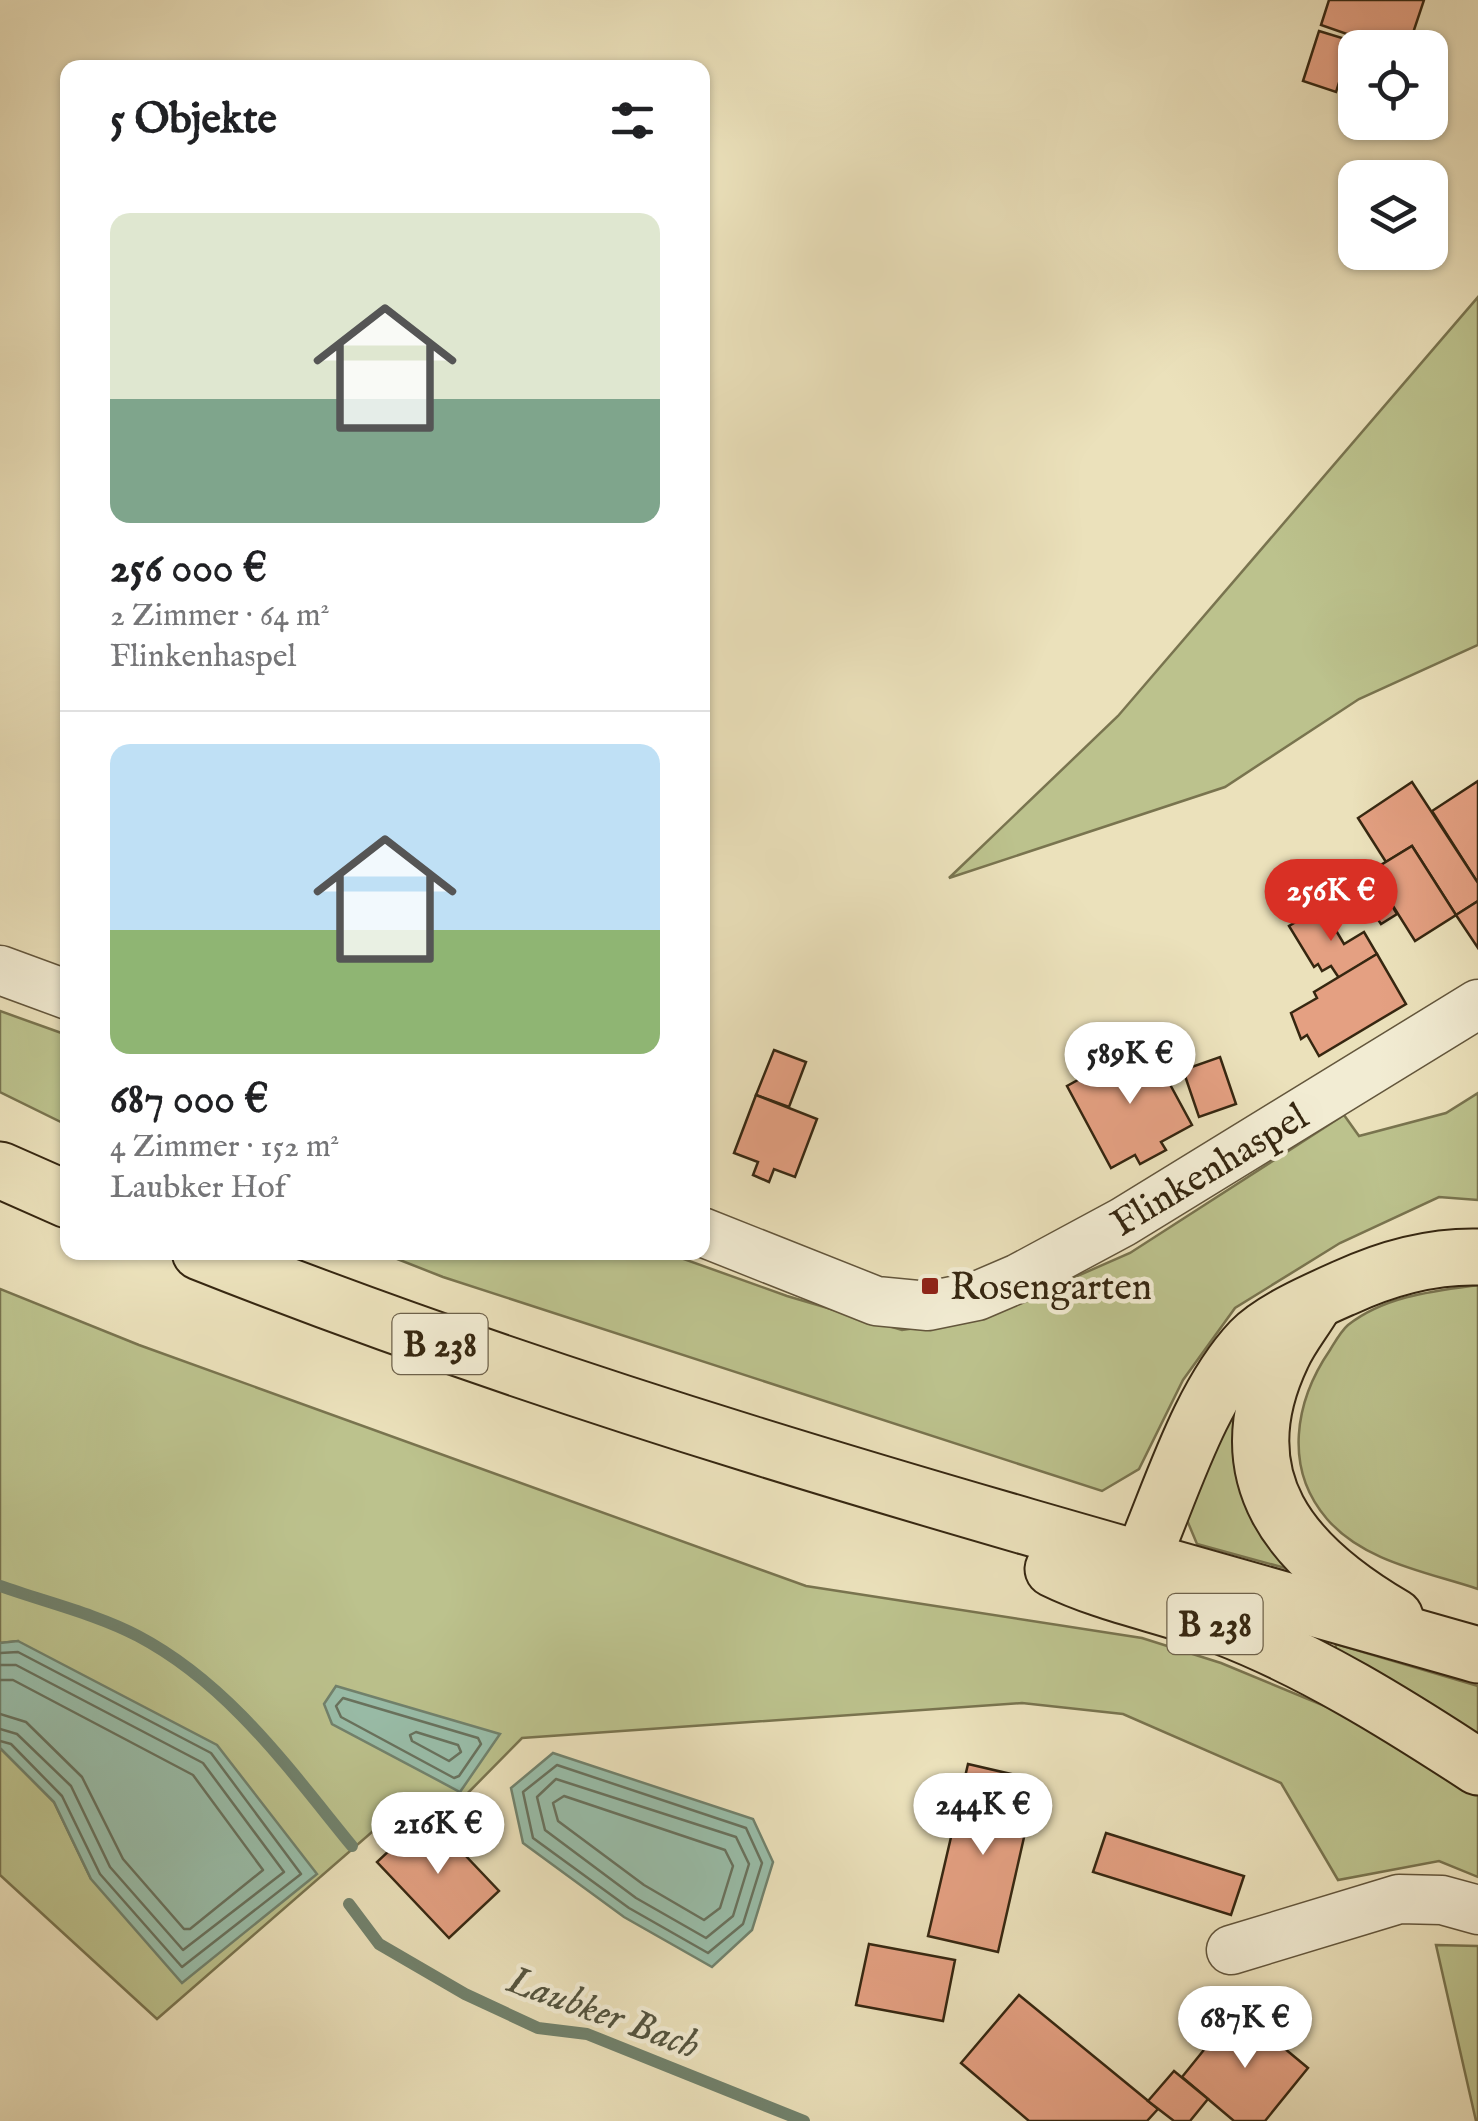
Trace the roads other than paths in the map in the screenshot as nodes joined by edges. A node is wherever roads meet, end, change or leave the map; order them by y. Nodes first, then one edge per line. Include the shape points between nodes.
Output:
1 (0, 970) edge
2 (60, 992) edge
3 (1478, 1004) edge
4 (0, 1170) edge
5 (60, 1196) edge
6 (710, 1235) edge
7 (1478, 1257) edge
8 (220, 1260) edge
9 (1316, 1301) junction
10 (944, 1503) junction
11 (1141, 1561) junction
12 (1460, 1650) edge
13 (1478, 1767) edge
14 (1478, 1910) edge
15 (1232, 1950) dead end

1 - 2 street
3 - 6 street, Flinkenhaspel via 1106,1232 991,1290 928,1306 876,1301
4 - 5 main road
7 - 9 main road via 1373,1274
8 - 10 main road, B 238 via 375,1322 683,1426
9 - 11 main road via 1253,1338 1224,1375
9 - 12 main road via 1282,1356 1260,1421 1261,1472 1282,1523 1310,1556 1370,1602
10 - 11 main road, B 238
10 - 13 main road, B 238 via 1077,1581 1278,1651 1409,1721
11 - 12 main road, B 238
14 - 15 street via 1442,1900 1398,1899

